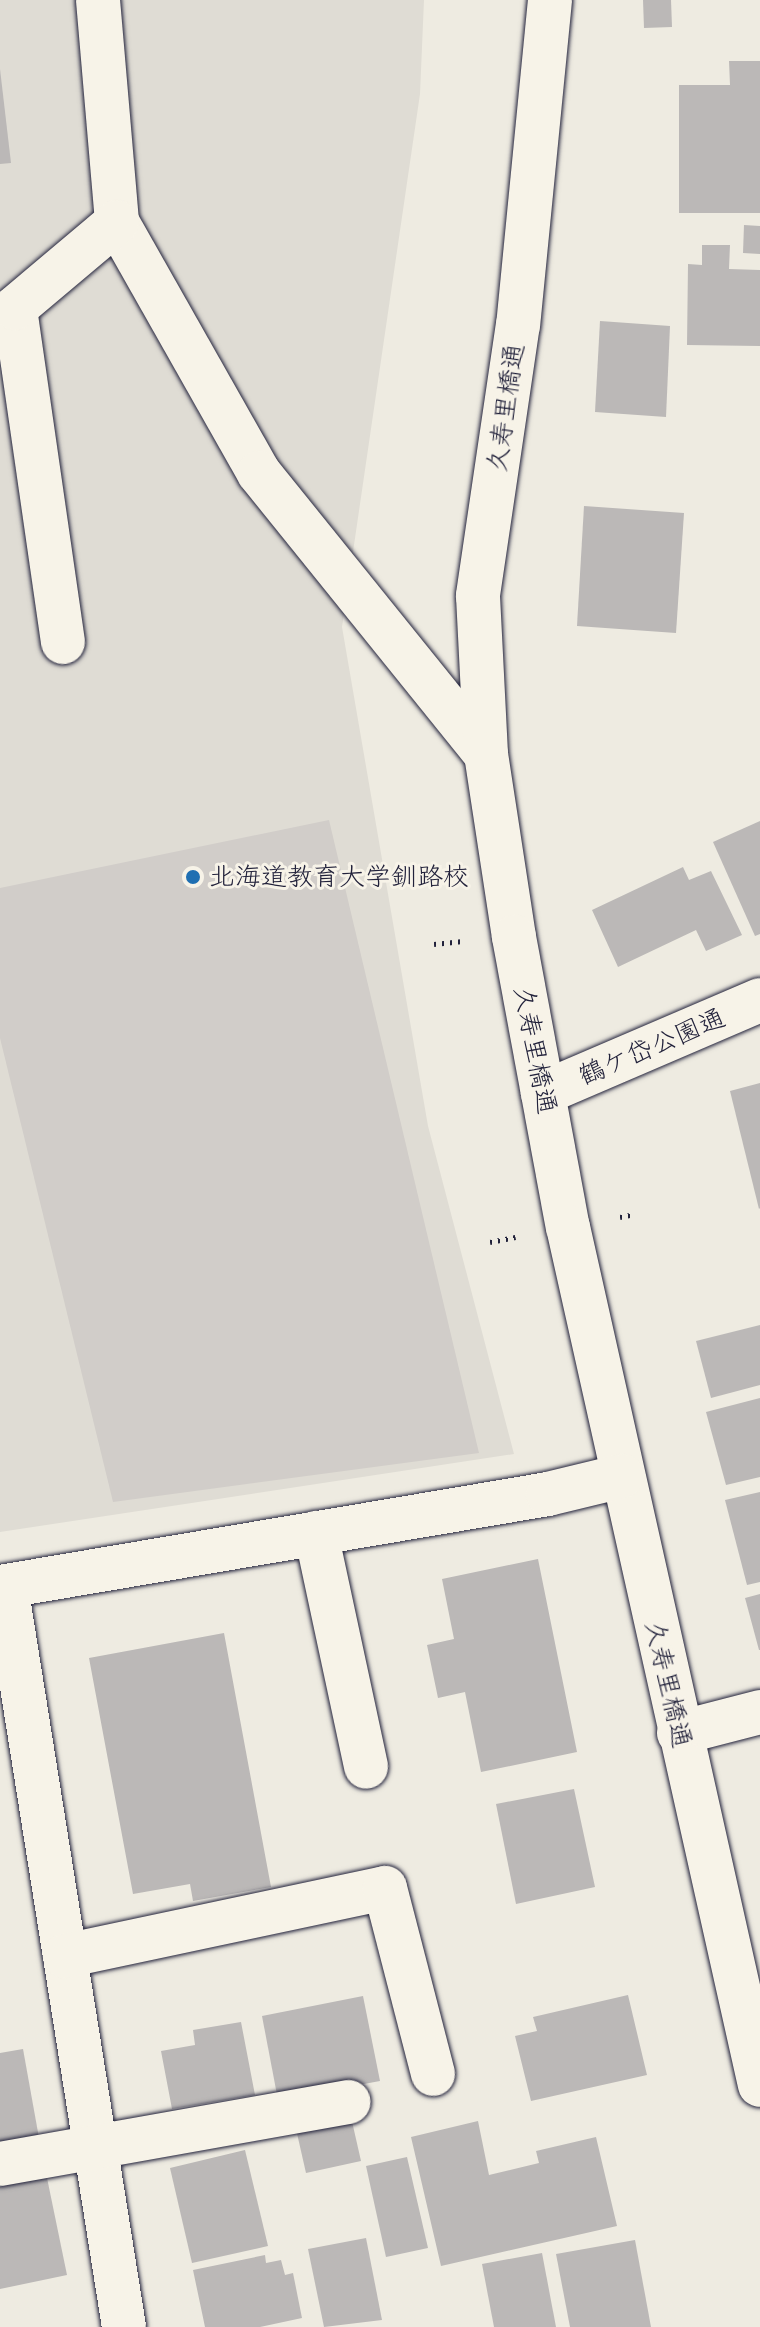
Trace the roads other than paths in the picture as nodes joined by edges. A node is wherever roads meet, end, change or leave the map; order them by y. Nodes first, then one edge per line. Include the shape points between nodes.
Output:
1 (98, 0) edge
2 (550, 0) edge
3 (117, 222) junction
4 (63, 642) dead end
5 (486, 754) junction
6 (760, 1000) edge
7 (543, 1093) junction
8 (622, 1476) junction
9 (316, 1533) junction
10 (3, 1586) edge
11 (760, 1712) edge
12 (679, 1733) junction
13 (366, 1767) dead end
14 (65, 1956) junction
15 (433, 2074) dead end
16 (759, 2074) edge
17 (349, 2102) dead end
18 (96, 2149) junction
19 (0, 2164) edge
20 (124, 2327) edge

1 - 3 street
2 - 5 street, 久寿里橋通 via 518,324 478,596
3 - 4 street via 15,308
3 - 5 street via 259,473
5 - 7 street, 久寿里橋通
6 - 7 street, 鶴ケ岱公園通
7 - 8 street, 久寿里橋通
8 - 9 street via 548,1494
8 - 12 street, 久寿里橋通
9 - 10 street
9 - 13 street
10 - 14 street
11 - 12 street
12 - 16 street, 久寿里橋通
14 - 15 street via 385,1888
14 - 18 street
17 - 18 street
18 - 19 street
18 - 20 street

